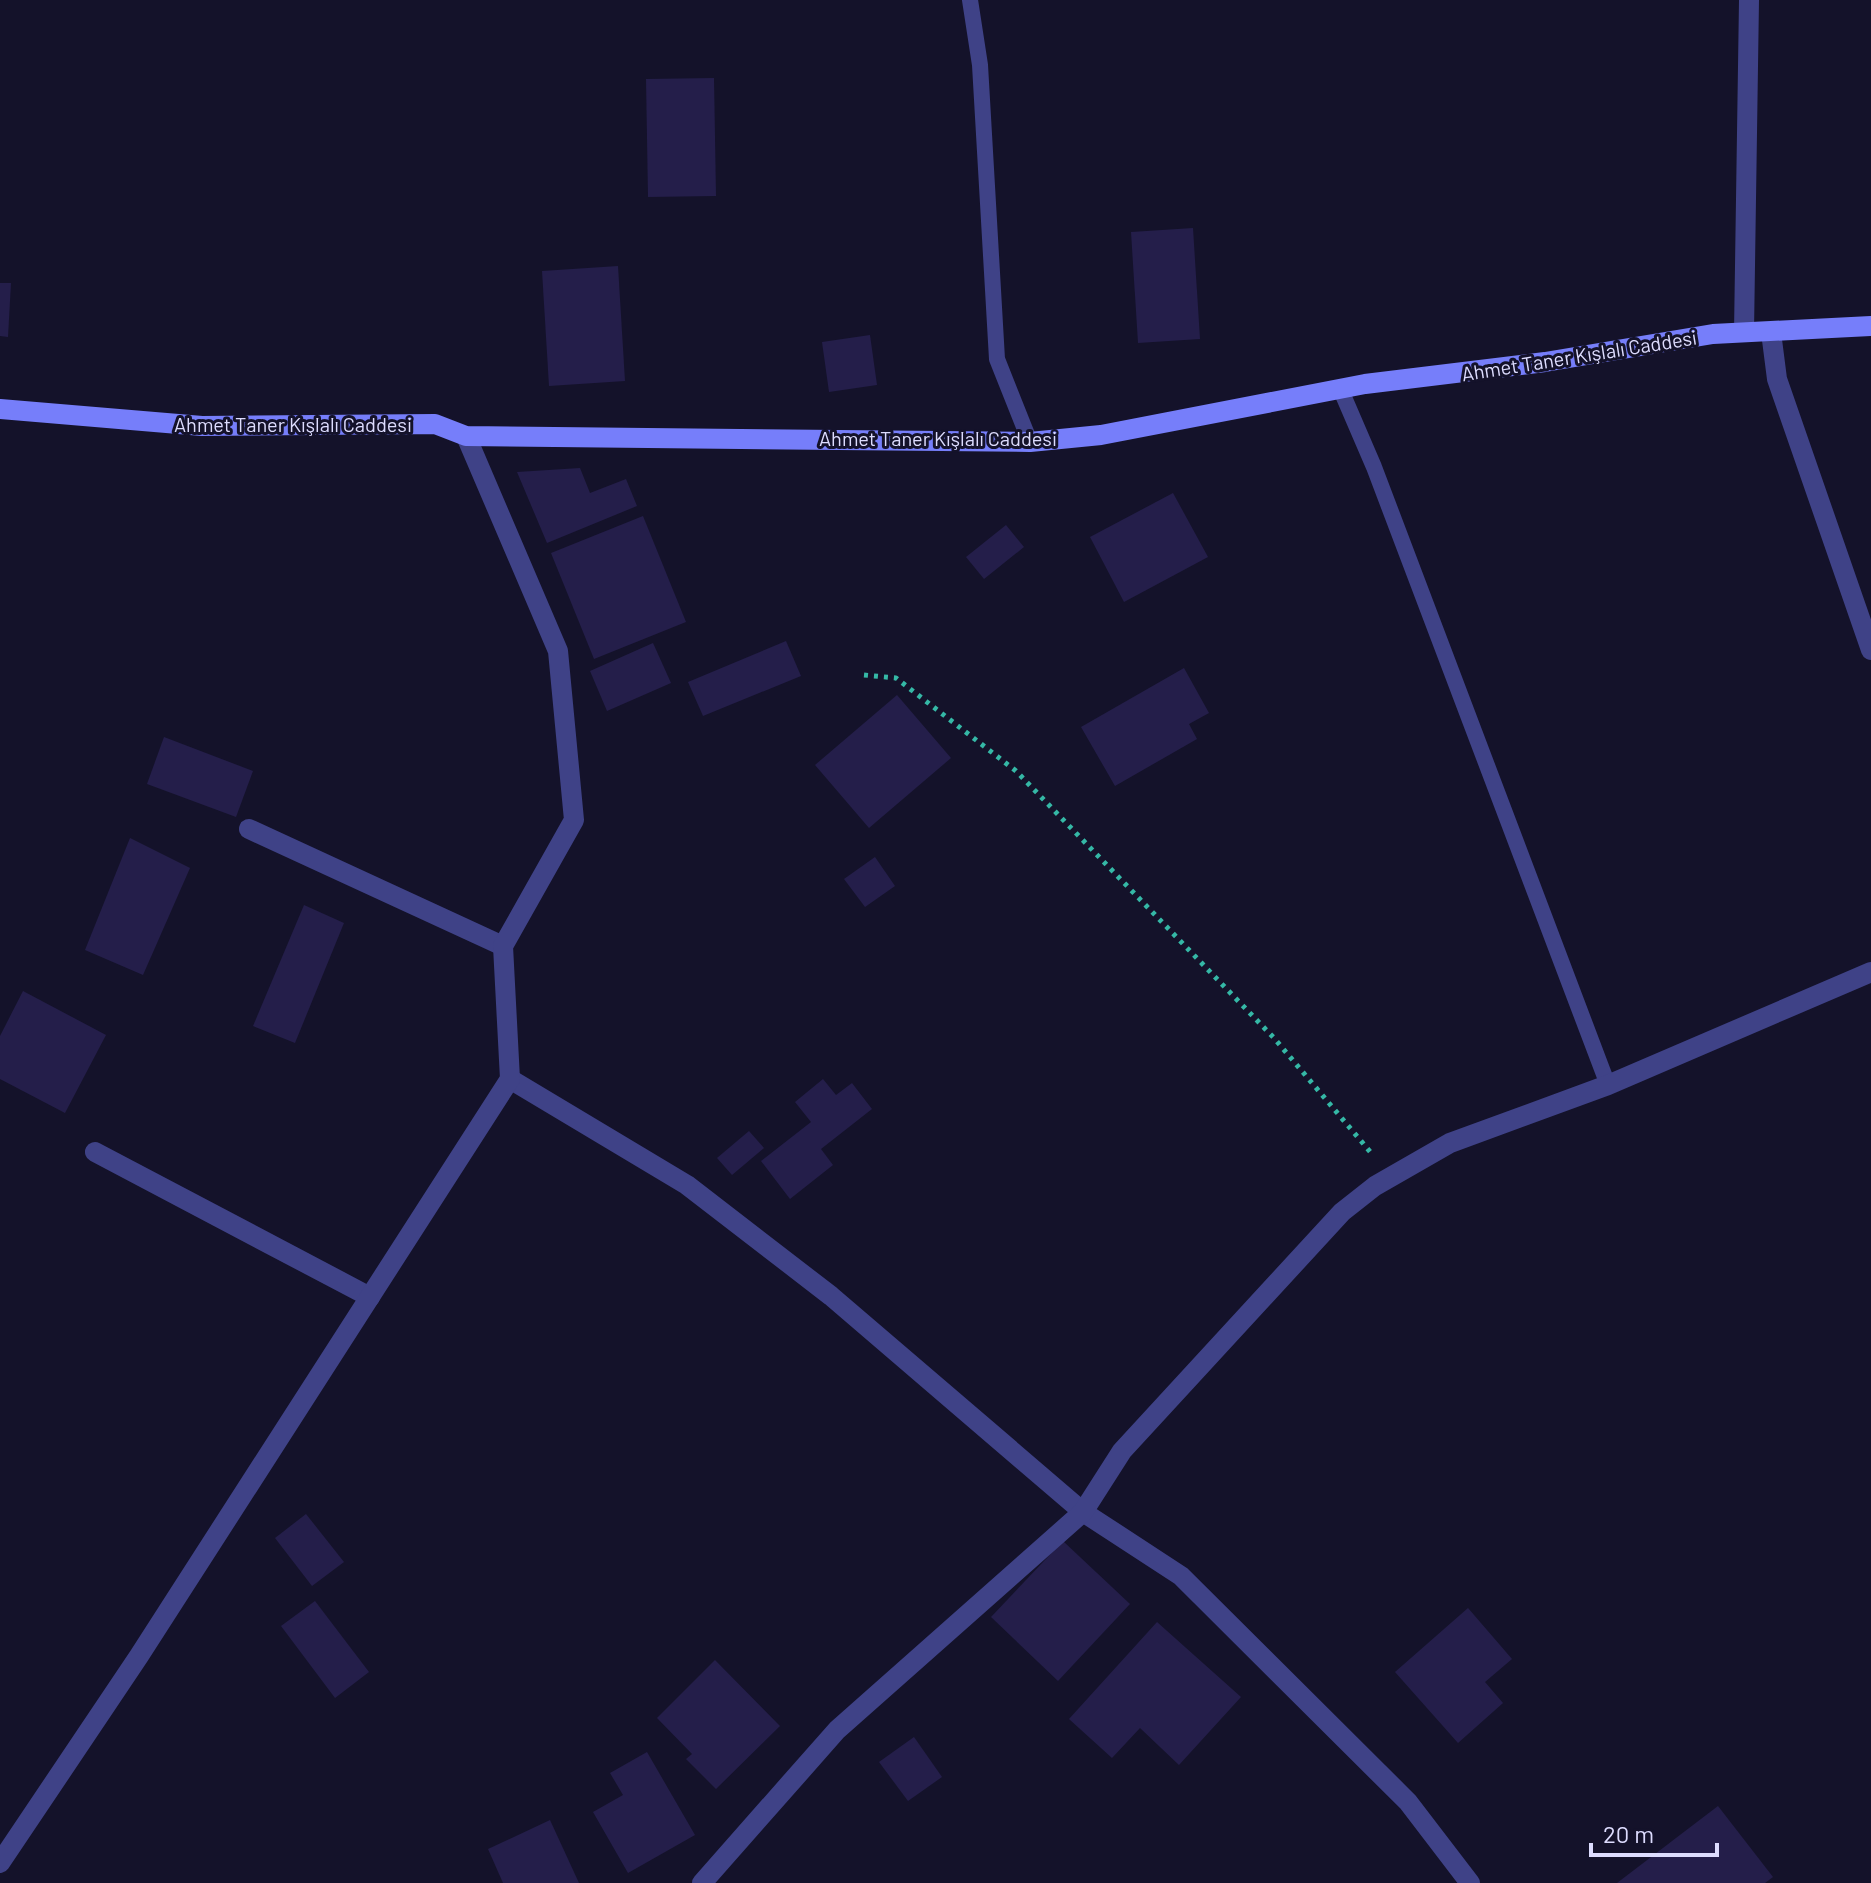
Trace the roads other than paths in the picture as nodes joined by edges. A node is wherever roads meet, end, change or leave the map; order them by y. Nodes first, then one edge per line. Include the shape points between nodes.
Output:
1 (970, 0) edge
2 (1749, 0) edge
3 (1871, 326) edge
4 (1744, 332) junction
5 (1771, 332) junction
6 (1340, 388) junction
7 (0, 409) edge
8 (466, 436) junction
9 (1030, 442) junction
10 (1871, 650) edge
11 (249, 829) dead end
12 (503, 946) junction
13 (1871, 972) edge
14 (510, 1079) junction
15 (1608, 1085) junction
16 (95, 1152) dead end
17 (370, 1297) junction
18 (1083, 1512) junction
19 (0, 1863) edge
20 (702, 1883) edge
21 (1470, 1883) edge

1 - 9 lane via 980,65 997,359
2 - 4 street
3 - 5 street, Ahmet Taner Kışlalı Caddesi
4 - 5 street, Ahmet Taner Kışlalı Caddesi
4 - 6 street, Ahmet Taner Kışlalı Caddesi
5 - 10 street via 1777,379
6 - 9 street, Ahmet Taner Kışlalı Caddesi via 1101,435
6 - 15 lane
7 - 8 street, Ahmet Taner Kışlalı Caddesi via 202,426 435,424
8 - 9 street, Ahmet Taner Kışlalı Caddesi
8 - 12 street via 558,651 574,820
11 - 12 street
12 - 14 street
13 - 15 street
14 - 17 street
14 - 18 street via 687,1185 831,1296
15 - 18 street via 1477,1132 1391,1176 1342,1212 1122,1451
16 - 17 street
17 - 19 street
18 - 20 street via 837,1730
18 - 21 street via 1181,1576 1408,1802

